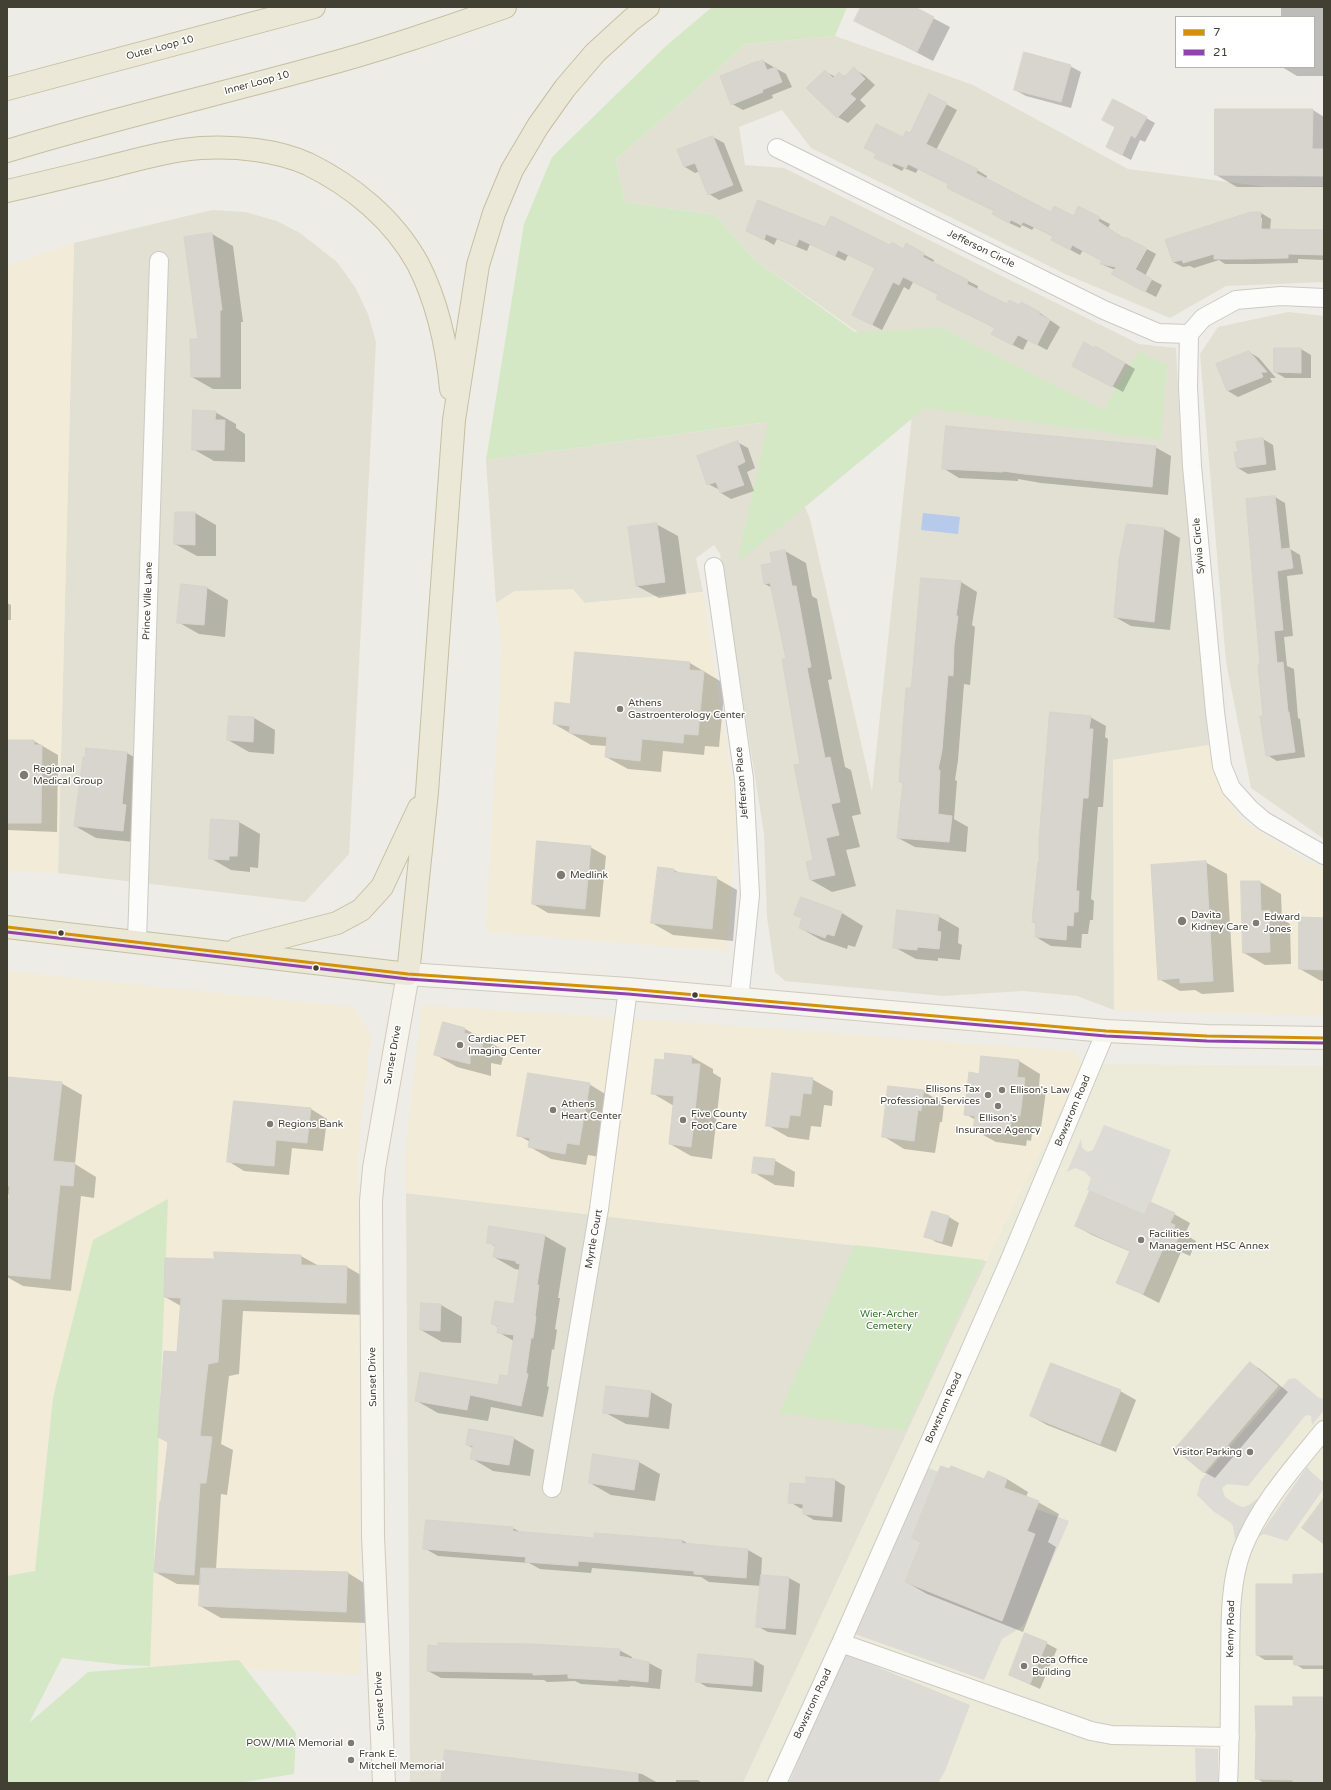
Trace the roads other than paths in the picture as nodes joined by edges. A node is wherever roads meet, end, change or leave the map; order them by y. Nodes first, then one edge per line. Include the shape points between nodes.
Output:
1 (314, 7) edge
2 (505, 7) edge
3 (648, 7) edge
4 (7, 89) edge
5 (777, 148) dead end
6 (7, 151) edge
7 (7, 192) edge
8 (159, 261) dead end
9 (1324, 298) edge
10 (1189, 334) junction
11 (454, 420) junction
12 (714, 566) dead end
13 (427, 792) junction
14 (1324, 855) edge
15 (7, 927) edge
16 (137, 941) junction
17 (225, 952) junction
18 (408, 974) junction
19 (628, 989) junction
20 (739, 1000) junction
21 (1106, 1031) junction
22 (1324, 1038) edge
23 (1324, 1430) edge
24 (552, 1488) dead end
25 (841, 1643) junction
26 (1230, 1737) junction
27 (384, 1783) edge
28 (777, 1783) edge
29 (1228, 1783) edge

1 - 4 highway, Outer Loop 10
2 - 6 highway, Inner Loop 10 via 316,68
3 - 11 highway via 595,53 565,88 538,126 512,170 494,213 478,265
5 - 10 street, Jefferson Circle via 1104,310 1158,333
7 - 11 highway via 148,157 201,148 241,148 307,164 342,184 368,203 396,231 418,264 433,298 443,331
8 - 16 street, Prince Ville Lane
9 - 10 street via 1281,296 1236,300 1203,318
10 - 14 street, Sylvia Circle via 1188,387 1192,466 1222,766 1231,788 1250,809 1264,821
11 - 13 highway
12 - 20 street, Jefferson Place via 745,794 750,895
13 - 17 highway via 382,887 361,910 337,923
13 - 18 highway
15 - 16 highway
16 - 17 highway
17 - 18 highway
18 - 19 main road
18 - 27 main road, Sunset Drive via 374,1168 371,1201 373,1536
19 - 20 main road
19 - 24 street, Myrtle Court via 599,1208
20 - 21 main road
21 - 22 main road
21 - 25 street, Bowstrom Road via 1012,1255
23 - 26 street, Kenny Road via 1269,1499 1242,1551 1231,1606
25 - 26 street via 1091,1731 1112,1735
25 - 28 street, Bowstrom Road
26 - 29 street, Kenny Road

